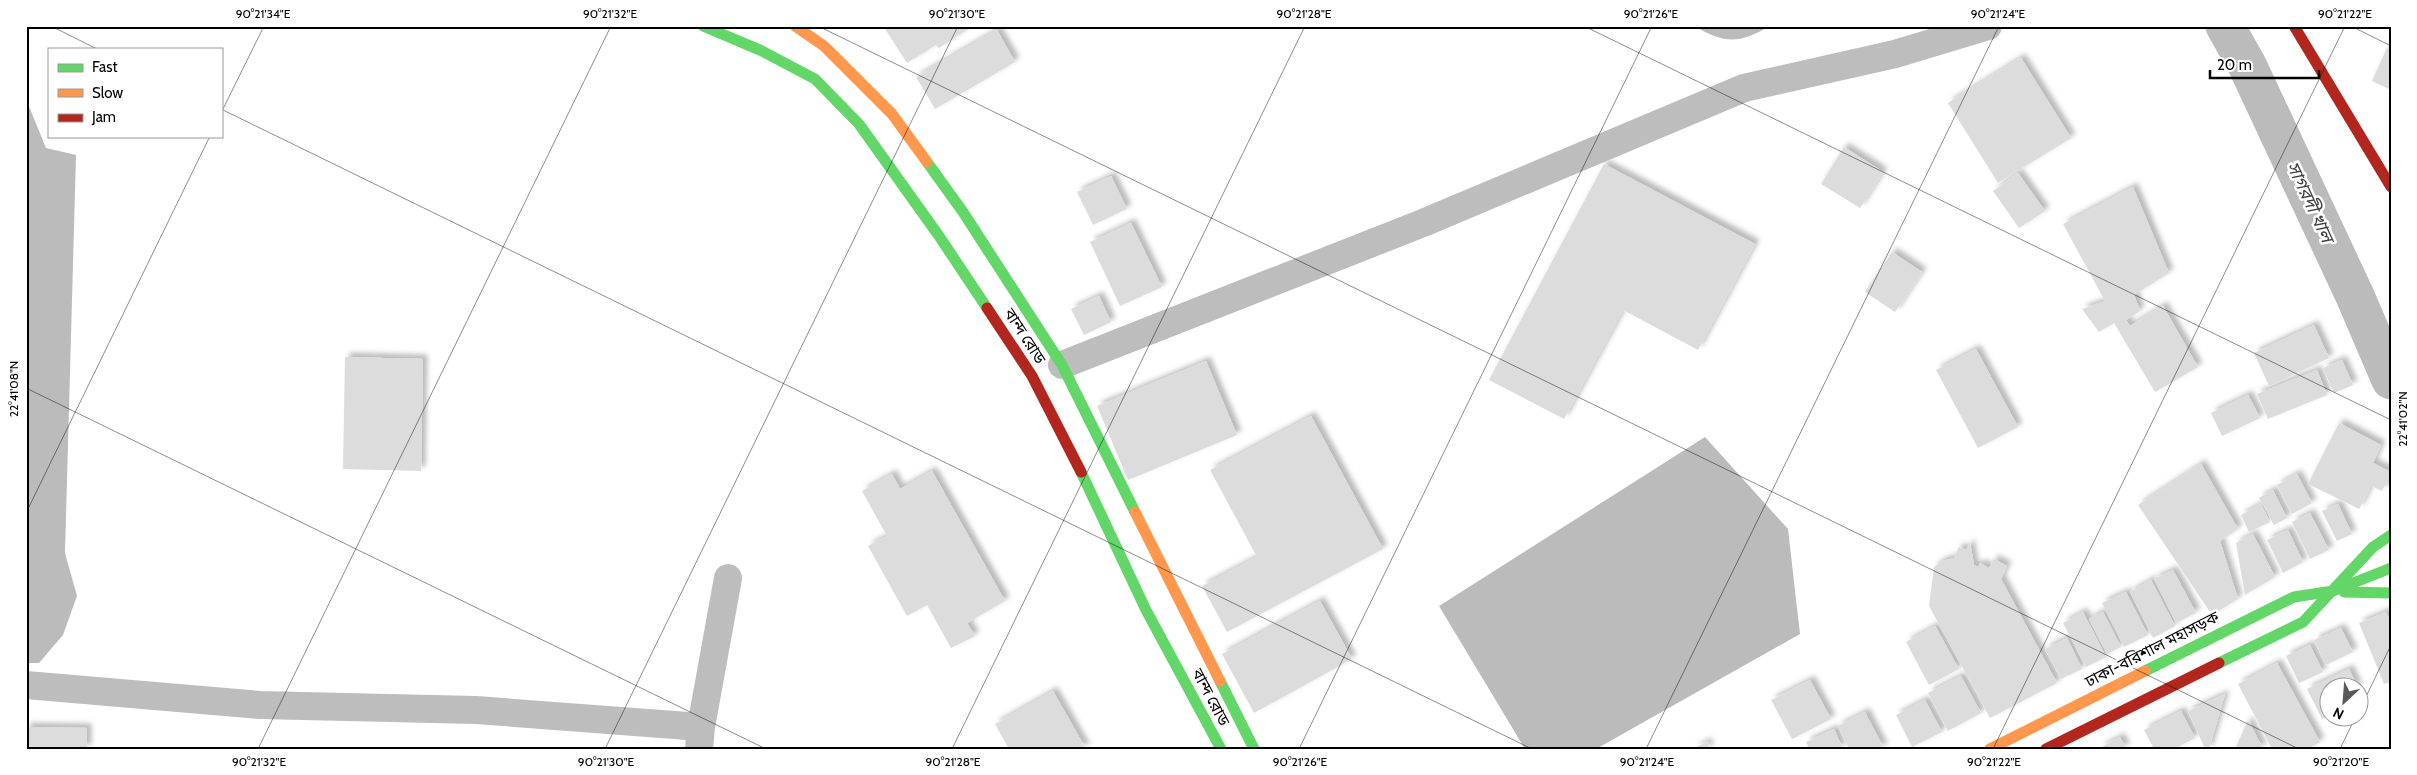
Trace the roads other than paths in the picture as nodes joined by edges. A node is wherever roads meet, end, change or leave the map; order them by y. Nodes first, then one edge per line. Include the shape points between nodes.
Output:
1 (703, 26) edge
2 (795, 26) edge
3 (1988, 26) edge
4 (2294, 26) edge
5 (2391, 188) edge
6 (1062, 365) junction
7 (2391, 535) edge
8 (2391, 568) edge
9 (728, 578) dead end
10 (2333, 591) junction
11 (2391, 593) edge
12 (26, 685) edge
13 (700, 738) edge
14 (2081, 741) edge
15 (1221, 749) edge
16 (1254, 749) edge
17 (1990, 749) edge
18 (2046, 749) edge

1 - 15 main road, বান্দ রোড via 816,79 859,124 940,236 1057,422 1146,610
2 - 6 main road, বান্দ রোড via 824,46 892,114 963,212
3 - 6 street via 1895,54 1744,88 1422,223
4 - 5 main road
6 - 16 main road, বান্দ রোড
7 - 10 main road via 2373,547
8 - 10 main road, ঢাকা-বরিশাল মহাসড়ক
9 - 13 street
10 - 11 main road
10 - 14 main road, ঢাকা-বরিশাল মহাসড়ক via 2303,622
10 - 17 main road, ঢাকা-বরিশাল মহাসড়ক via 2294,597
12 - 13 street via 260,704 476,710
14 - 18 main road, ঢাকা-বরিশাল মহাসড়ক

